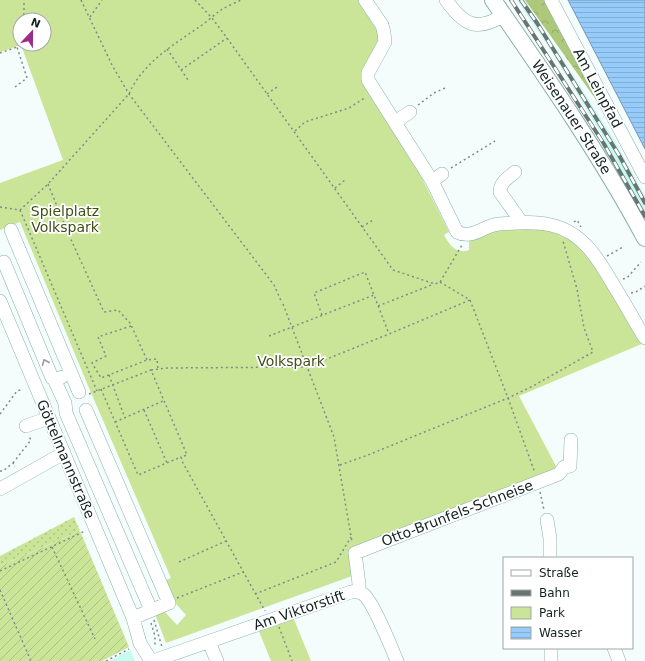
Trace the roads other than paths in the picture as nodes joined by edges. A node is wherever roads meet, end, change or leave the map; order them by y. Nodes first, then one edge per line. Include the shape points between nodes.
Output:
1 (366, 0) edge
2 (446, 0) edge
3 (493, 0) edge
4 (551, 0) edge
5 (504, 15) junction
6 (410, 112) road end
7 (394, 122) junction
8 (515, 172) dead end
9 (645, 177) edge
10 (522, 223) junction
11 (11, 230) dead end
12 (645, 238) edge
13 (21, 255) junction
14 (2, 263) edge
15 (0, 301) edge
16 (645, 338) edge
17 (70, 370) junction
18 (54, 379) junction
19 (83, 393) road end
20 (86, 410) dead end
21 (49, 418) junction
22 (26, 426) road end
23 (570, 440) dead end
24 (64, 453) junction
25 (0, 489) edge
26 (546, 516) road end
27 (550, 557) edge
28 (359, 592) junction
29 (151, 614) junction
30 (133, 618) junction
31 (210, 642) junction
32 (550, 649) edge
33 (614, 649) edge
34 (155, 658) edge
35 (217, 661) edge
36 (397, 661) edge
37 (551, 661) edge
38 (619, 661) edge

1 - 7 street via 382,25 385,42 368,73 368,80
2 - 5 street via 464,20 474,25 489,24
3 - 5 main road, Weisenauer Straße
4 - 9 street, Am Leinpfad
5 - 12 main road, Weisenauer Straße via 587,138
6 - 7 street
7 - 10 street via 437,178 457,232 467,235 496,224
8 - 10 street via 502,184 500,192
10 - 16 street via 545,223 566,230 586,245 599,260
11 - 13 street
13 - 14 street
13 - 17 street
18 -> 14 street
15 - 21 street, Göttelmannstraße
17 - 18 street via 60,378
17 - 19 street
18 - 29 street
20 - 29 street via 169,603
21 - 22 street
21 - 24 street, Göttelmannstraße
23 - 28 street, Otto-Brunfels-Schneise via 570,466 564,467 559,474 355,554
24 - 25 street
24 - 30 street, Göttelmannstraße
26 - 27 street
28 - 31 street, Am Viktorstift via 351,592
28 - 36 street, Am Viktorstift via 365,595 372,605 373,623
29 - 30 street
30 - 34 street, Göttelmannstraße
31 - 34 street, Am Viktorstift
31 - 35 street
32 - 37 street
33 - 38 street

